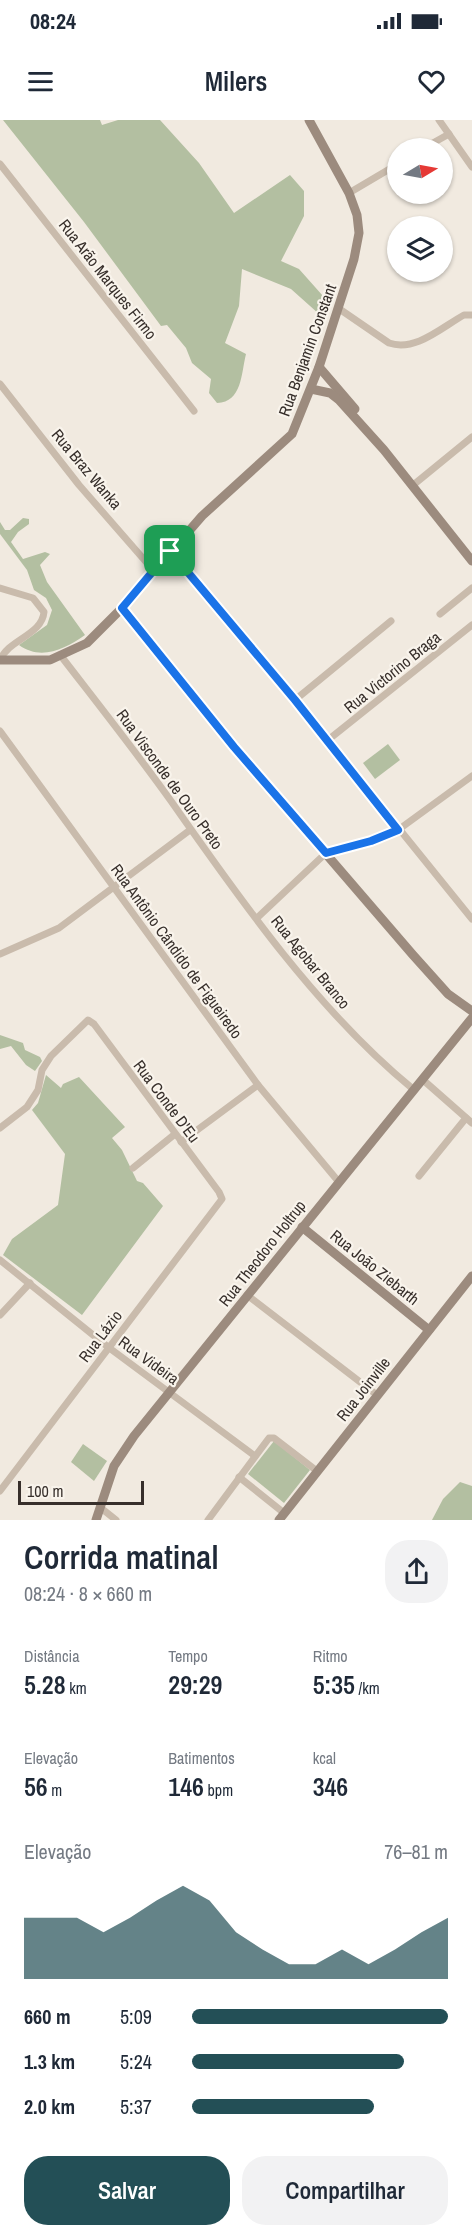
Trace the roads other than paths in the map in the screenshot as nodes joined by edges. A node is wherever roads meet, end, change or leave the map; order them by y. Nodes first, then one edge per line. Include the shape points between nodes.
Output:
1 (309, 120) edge
2 (439, 120) edge
3 (449, 134) junction
4 (442, 138) edge
5 (0, 164) edge
6 (472, 167) edge
7 (387, 171) edge
8 (349, 194) junction
9 (338, 308) junction
10 (472, 315) edge
11 (319, 367) junction
12 (0, 384) edge
13 (311, 389) junction
14 (194, 411) dead end
15 (472, 437) edge
16 (384, 450) junction
17 (412, 486) junction
18 (170, 551) junction
19 (472, 561) edge
20 (154, 571) junction
21 (0, 588) edge
22 (472, 588) edge
23 (122, 608) junction
24 (440, 614) dead end
25 (392, 621) dead end
26 (472, 625) edge
27 (61, 656) junction
28 (0, 660) edge
29 (295, 700) junction
30 (0, 731) edge
31 (328, 740) junction
32 (472, 776) edge
33 (190, 830) junction
34 (398, 830) junction
35 (326, 853) junction
36 (113, 888) junction
37 (471, 916) edge
38 (257, 918) junction
39 (0, 954) edge
40 (472, 1011) edge
41 (472, 1018) edge
42 (422, 1079) junction
43 (258, 1085) junction
44 (413, 1089) junction
45 (469, 1121) edge
46 (0, 1128) edge
47 (175, 1134) junction
48 (181, 1142) junction
49 (133, 1168) dead end
50 (419, 1176) dead end
51 (338, 1181) junction
52 (222, 1199) joint
53 (302, 1227) junction
54 (0, 1260) edge
55 (472, 1276) edge
56 (30, 1284) junction
57 (247, 1296) junction
58 (0, 1315) edge
59 (429, 1330) junction
60 (108, 1347) junction
61 (171, 1392) junction
62 (377, 1395) junction
63 (255, 1456) junction
64 (317, 1471) junction
65 (240, 1477) junction
66 (0, 1491) edge
67 (101, 1508) junction
68 (281, 1517) edge
69 (96, 1520) edge
70 (116, 1520) edge
71 (208, 1520) edge

1 - 8 main road, Rua Benjamin Constant
2 - 3 street
3 - 4 street
3 - 6 street
5 - 14 street, Rua Arão Marques Firmo
7 - 8 street
8 - 9 main road, Rua Benjamin Constant via 357,215 359,239
9 - 10 street via 398,346 419,341 464,315
9 - 11 main road, Rua Benjamin Constant
11 - 13 main road, Rua Benjamin Constant
11 - 16 main road via 371,428
12 - 20 street, Rua Braz Wanka via 79,485
13 - 16 main road via 330,393 339,400
13 - 18 main road, Rua Benjamin Constant via 292,434 227,491
15 - 17 street
16 - 17 main road
17 - 19 main road
18 - 20 main road, Rua Benjamin Constant
18 - 29 street
20 - 23 main road, Rua Benjamin Constant
21 - 28 street via 33,598 44,612 39,627 14,643
22 - 24 street
23 - 27 main road, Rua Benjamin Constant via 87,643
23 - 35 main road
25 - 29 street
26 - 31 street, Rua Victorino Braga
27 - 28 main road, Rua Benjamin Constant via 38,661
27 - 33 street, Rua Visconde de Ouro Preto
29 - 31 street
30 - 36 street, Rua Antônio Cândido de Figueiredo
31 - 34 street
32 - 34 street
33 - 36 street
33 - 38 street, Rua Visconde de Ouro Preto
34 - 35 street
34 - 37 street
35 - 38 street, Rua Agobar Branco
35 - 40 main road via 448,994
36 - 39 street via 60,928
36 - 43 street, Rua Antônio Cândido de Figueiredo
38 - 44 street, Rua Agobar Branco via 344,1024
41 - 42 main road, Rua Theodoro Holtrup
42 - 44 main road, Rua Theodoro Holtrup
42 - 45 street
43 - 48 street
43 - 51 street, Rua Antônio Cândido de Figueiredo
44 - 51 main road, Rua Theodoro Holtrup
45 - 50 street
46 - 47 street, Rua Conde D'Eu via 27,1107 51,1056 88,1020
47 - 48 street, Rua Conde D'Eu
47 - 49 street
48 - 52 street, Rua Conde D'Eu
51 - 53 main road, Rua Theodoro Holtrup
52 - 60 street, Rua Lázio
53 - 57 main road, Rua Theodoro Holtrup
53 - 59 main road, Rua João Ziebarth
54 - 56 street, Rua Videira
55 - 59 main road, Rua Joinville
56 - 58 street
56 - 60 street, Rua Videira
57 - 61 main road, Rua Theodoro Holtrup
57 - 62 street
59 - 62 main road, Rua Joinville
60 - 61 street, Rua Videira
60 - 66 street, Rua Lázio
61 - 63 street, Rua Videira
61 - 67 main road, Rua Theodoro Holtrup via 114,1466
62 - 64 main road, Rua Joinville
63 - 64 street via 272,1437
63 - 65 street
64 - 68 main road, Rua Joinville
65 - 68 street
65 - 71 street
67 - 69 main road, Rua Theodoro Holtrup
67 - 70 street

